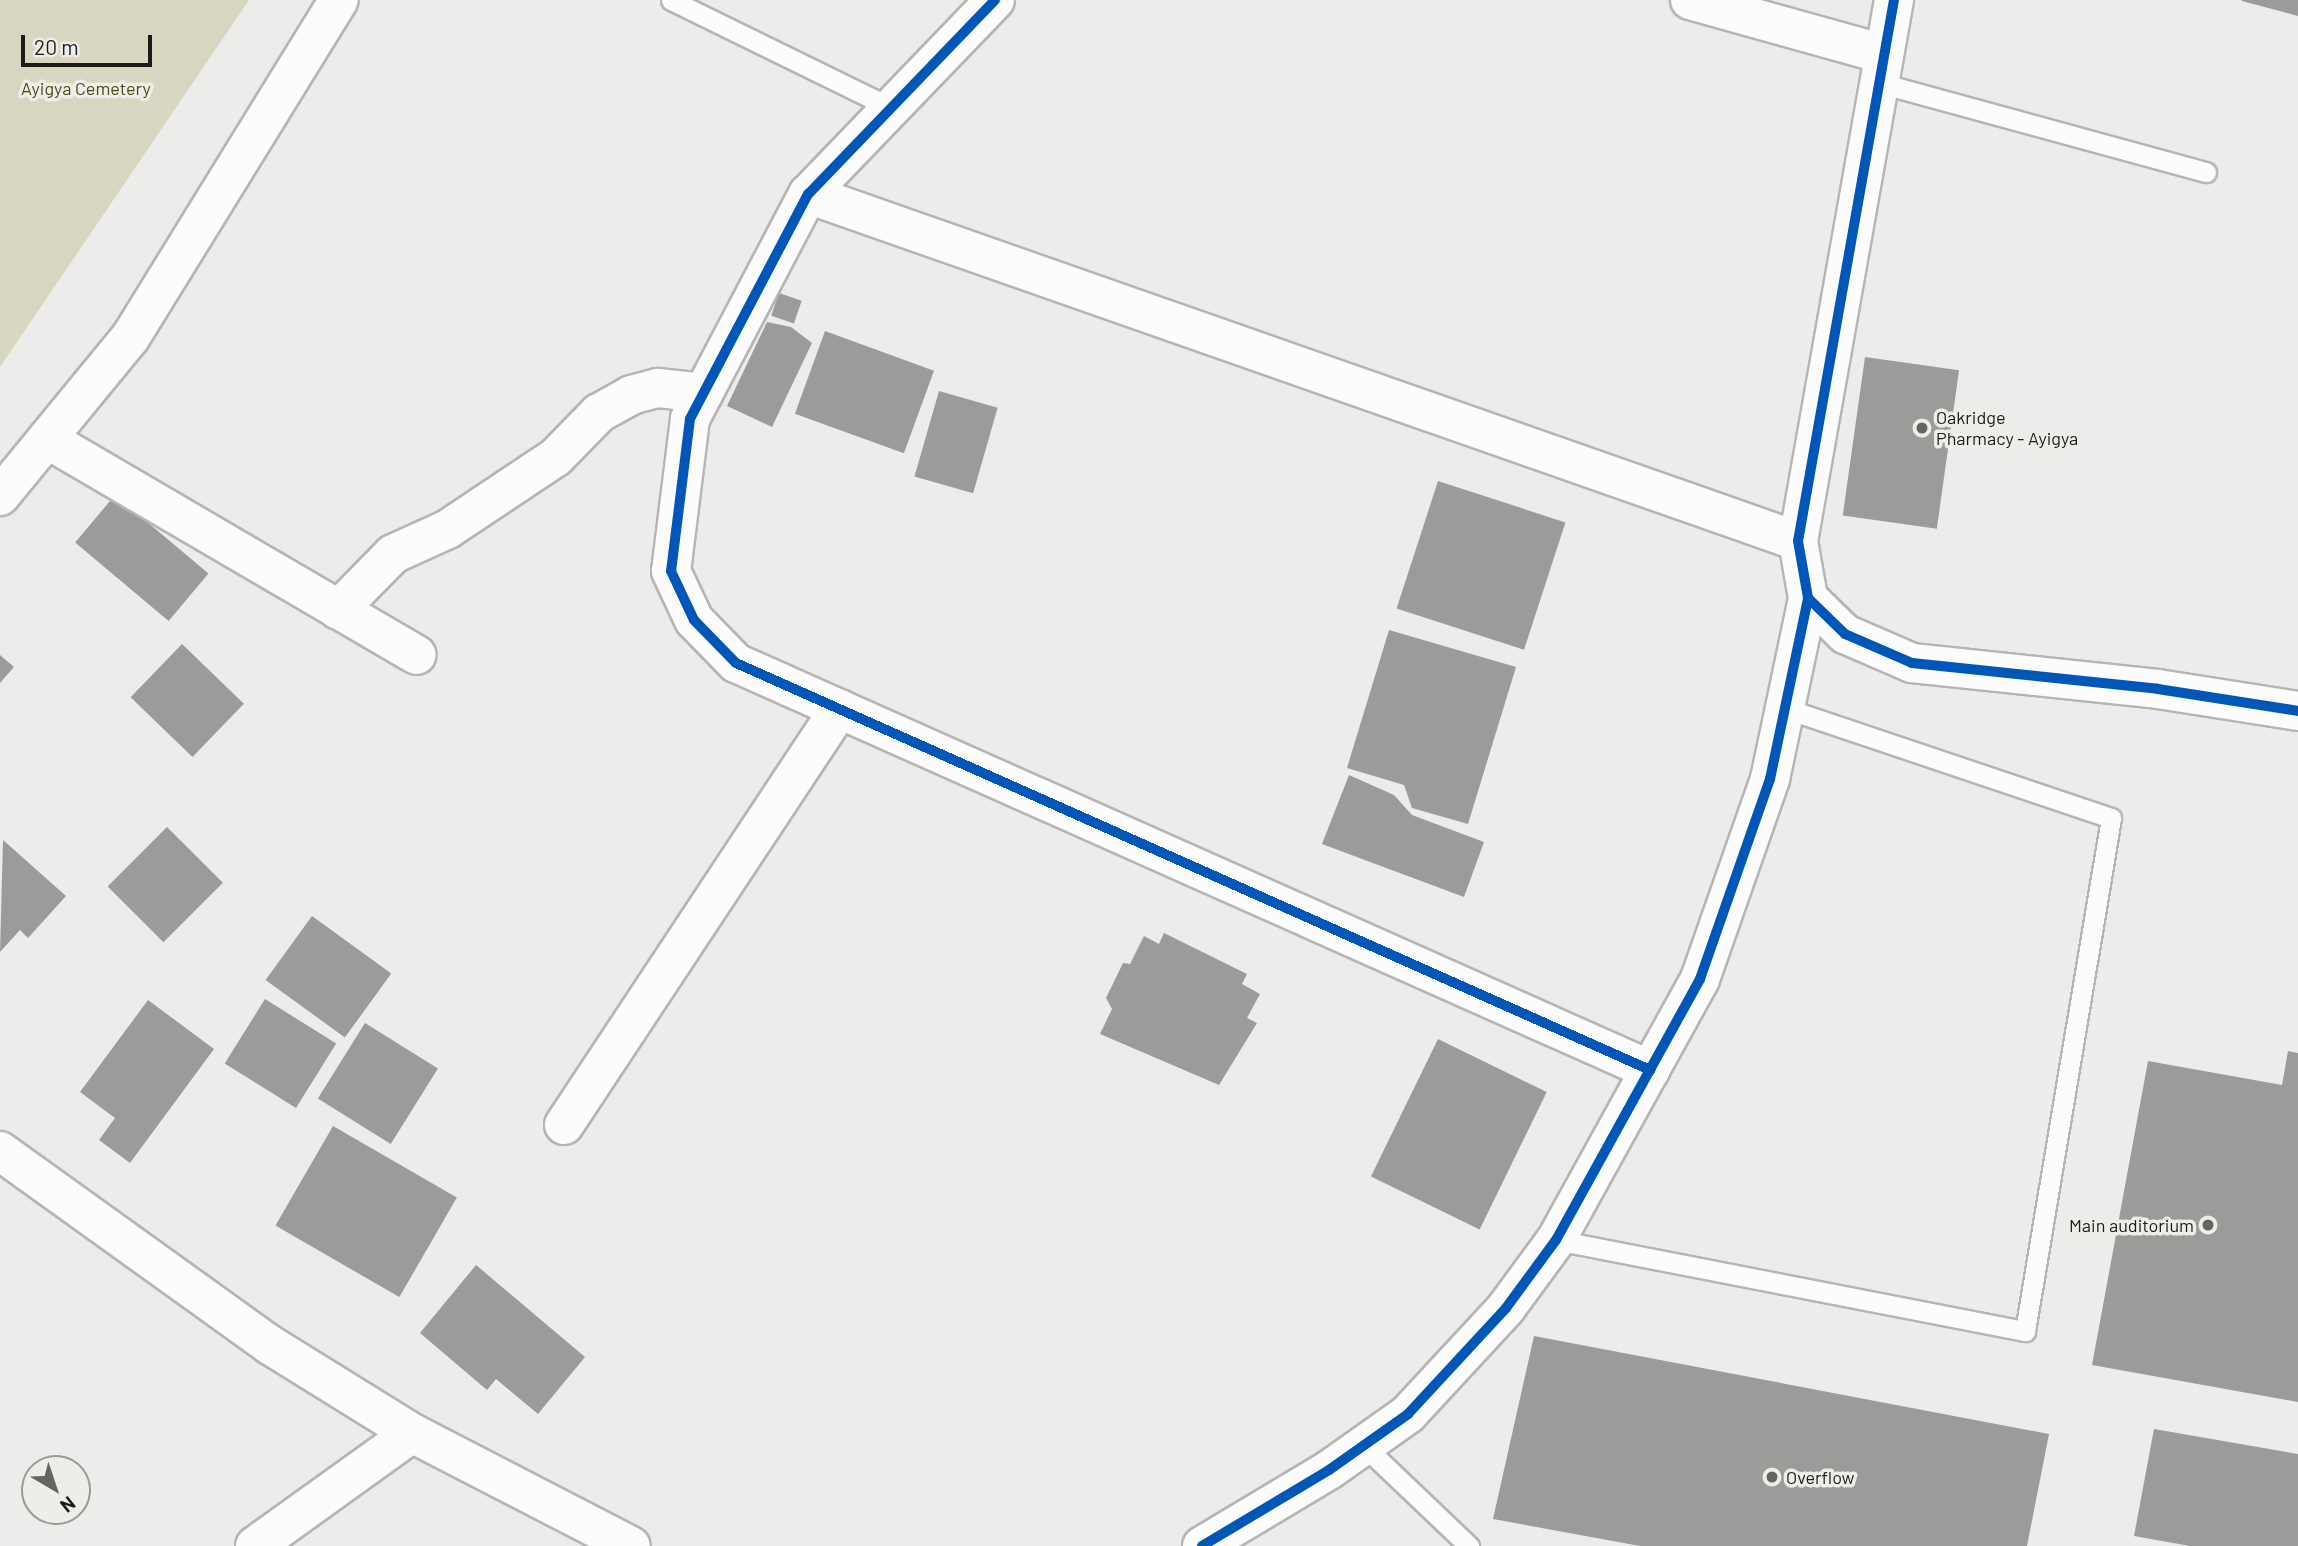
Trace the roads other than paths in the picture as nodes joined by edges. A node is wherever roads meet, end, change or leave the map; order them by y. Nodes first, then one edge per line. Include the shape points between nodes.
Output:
1 (340, 0) edge
2 (671, 0) edge
3 (995, 0) edge
4 (1690, 0) edge
5 (1894, 0) edge
6 (1882, 68) junction
7 (891, 108) junction
8 (2206, 172) dead end
9 (808, 194) junction
10 (704, 393) junction
11 (47, 439) junction
12 (0, 496) edge
13 (1798, 541) junction
14 (1808, 598) junction
15 (338, 610) junction
16 (416, 655) dead end
17 (839, 709) junction
18 (1785, 709) junction
19 (2298, 711) edge
20 (1650, 1070) junction
21 (564, 1125) dead end
22 (0, 1151) edge
23 (1556, 1240) junction
24 (412, 1433) junction
25 (1365, 1447) junction
26 (255, 1546) edge
27 (631, 1546) edge
28 (1202, 1546) edge
29 (1469, 1546) edge

1 - 11 street via 130,338
2 - 7 lane
3 - 7 street
4 - 6 street
5 - 6 street
6 - 8 lane
6 - 13 street
7 - 9 street
9 - 10 street
9 - 13 street
10 - 15 street via 658,388 631,396 599,414 556,457 448,529 393,554
10 - 17 street via 690,419 671,570 694,620 736,663
11 - 12 street
11 - 15 street
13 - 14 street
14 - 18 street
14 - 19 street via 1845,634 1912,663 2158,689
15 - 16 street
17 - 20 street
17 - 21 street
18 - 20 street via 1770,779 1700,979
18 - 23 lane via 2112,818 2025,1331
20 - 23 street
22 - 24 street via 270,1345
23 - 25 street via 1453,1368
24 - 26 street
24 - 27 street
25 - 28 street
25 - 29 lane

